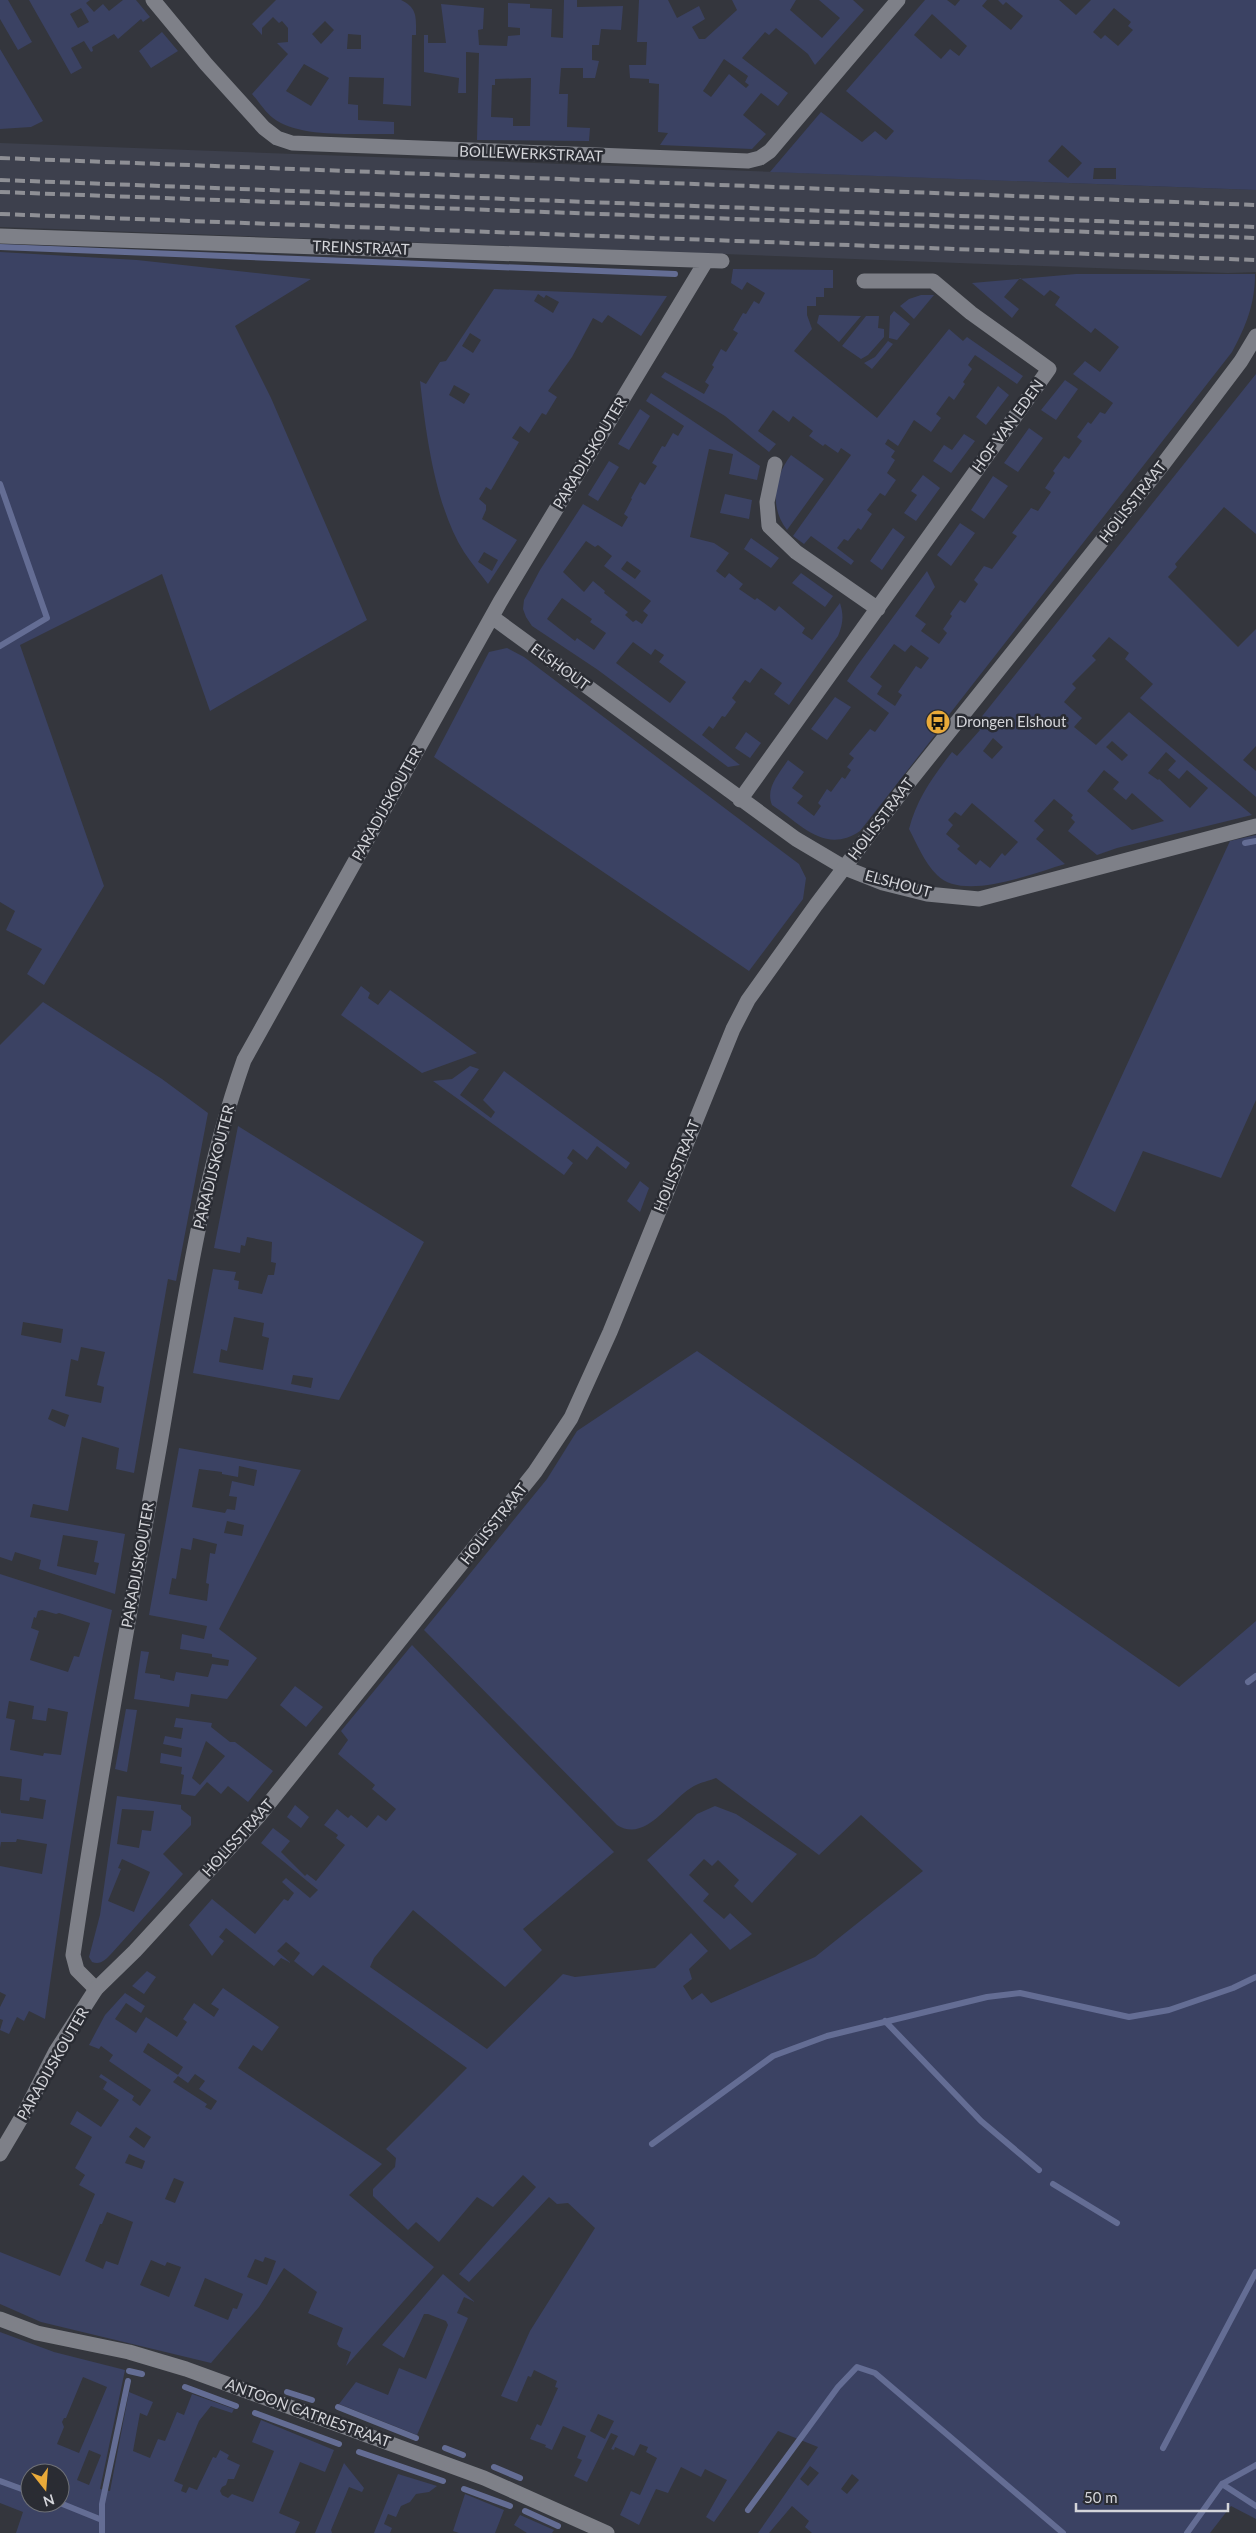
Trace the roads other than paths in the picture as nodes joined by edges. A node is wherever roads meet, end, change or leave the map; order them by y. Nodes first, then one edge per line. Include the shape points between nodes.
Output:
1 (153, 0) edge
2 (898, 0) edge
3 (0, 236) edge
4 (706, 260) junction
5 (722, 261) dead end
6 (864, 281) dead end
7 (1256, 336) edge
8 (775, 464) dead end
9 (878, 609) junction
10 (492, 617) junction
11 (740, 800) junction
12 (1256, 826) edge
13 (845, 868) junction
14 (96, 1989) junction
15 (0, 2154) edge
16 (0, 2319) edge
17 (608, 2533) edge

1 - 2 street, BOLLEWERKSTRAAT via 264,128 277,138 292,143 748,161 770,151
3 - 4 street, TREINSTRAAT
4 - 5 street, TREINSTRAAT
4 - 10 street, PARADIJSKOUTER
6 - 9 street, HOF VAN EDEN via 933,281 970,313 1049,369
7 - 13 street, HOLISSTRAAT via 1241,361 1164,463 909,782
8 - 9 street via 767,502 769,526 796,552
9 - 11 street, HOF VAN EDEN
10 - 11 street, ELSHOUT
10 - 14 street, PARADIJSKOUTER via 244,1060 225,1114 193,1256 114,1698 73,1955 77,1970
11 - 13 street, ELSHOUT
12 - 13 street, ELSHOUT via 979,899 927,894 884,883
13 - 14 street, HOLISSTRAAT via 748,1000 733,1029 610,1332 571,1418 535,1472 258,1817
14 - 15 street, PARADIJSKOUTER via 56,2051
16 - 17 street, ANTOON CATRIESTRAAT via 37,2333 128,2352 186,2369 484,2478

